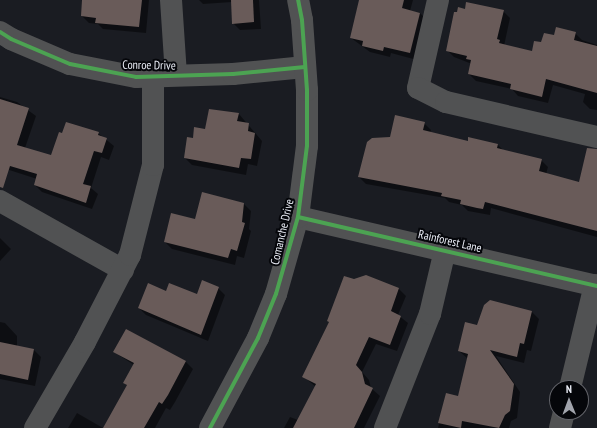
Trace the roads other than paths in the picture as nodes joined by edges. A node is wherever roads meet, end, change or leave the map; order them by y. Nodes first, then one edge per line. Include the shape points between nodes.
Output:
1 (171, 0) edge
2 (298, 0) edge
3 (438, 0) edge
4 (0, 32) edge
5 (305, 67) junction
6 (176, 75) junction
7 (153, 76) junction
8 (597, 137) edge
9 (0, 201) edge
10 (298, 216) junction
11 (445, 250) junction
12 (123, 270) junction
13 (596, 286) edge
14 (572, 380) edge
15 (35, 428) edge
16 (210, 428) edge
17 (385, 428) edge

1 - 6 street
2 - 5 street, Comanche Drive
3 - 8 street via 418,88 446,102
4 - 7 street, Conroe Drive via 70,64 104,73
5 - 6 street, Conroe Drive via 233,74
5 - 10 street, Comanche Drive via 307,146
6 - 7 street, Conroe Drive
7 - 12 street via 152,165 130,255
9 - 12 street
10 - 11 street, Rainforest Lane
10 - 16 street, Comanche Drive via 276,294 258,338
11 - 13 street, Rainforest Lane
11 - 17 street via 430,314
12 - 15 street
13 - 14 street

